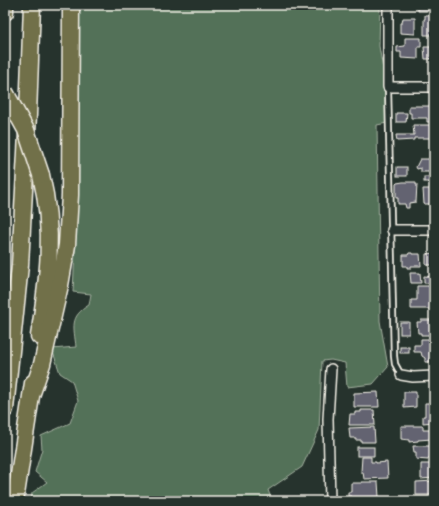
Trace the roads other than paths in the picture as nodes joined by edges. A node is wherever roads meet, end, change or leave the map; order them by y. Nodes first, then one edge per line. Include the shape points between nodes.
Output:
1 (5, 5) edge
2 (32, 5) edge
3 (71, 5) edge
4 (388, 5) edge
5 (5, 8) edge
6 (5, 12) edge
7 (388, 87) junction
8 (434, 87) edge
9 (5, 92) edge
10 (5, 105) edge
11 (41, 175) junction
12 (392, 230) junction
13 (434, 230) edge
14 (54, 283) junction
15 (331, 369) dead end
16 (401, 375) joint
17 (434, 376) edge
18 (5, 409) edge
19 (15, 501) edge
20 (330, 501) edge

1 - 5 highway
2 - 18 highway, bridge via 20,265
3 - 14 highway via 69,220 66,255
4 - 7 street
5 - 6 highway
7 - 8 street
7 - 12 lane
9 - 11 highway, bridge via 26,130
10 - 11 highway, bridge
11 - 14 highway via 49,222
12 - 13 street
12 - 16 lane via 394,356
14 - 19 highway via 32,393
15 - 20 street via 328,419
16 - 17 street

